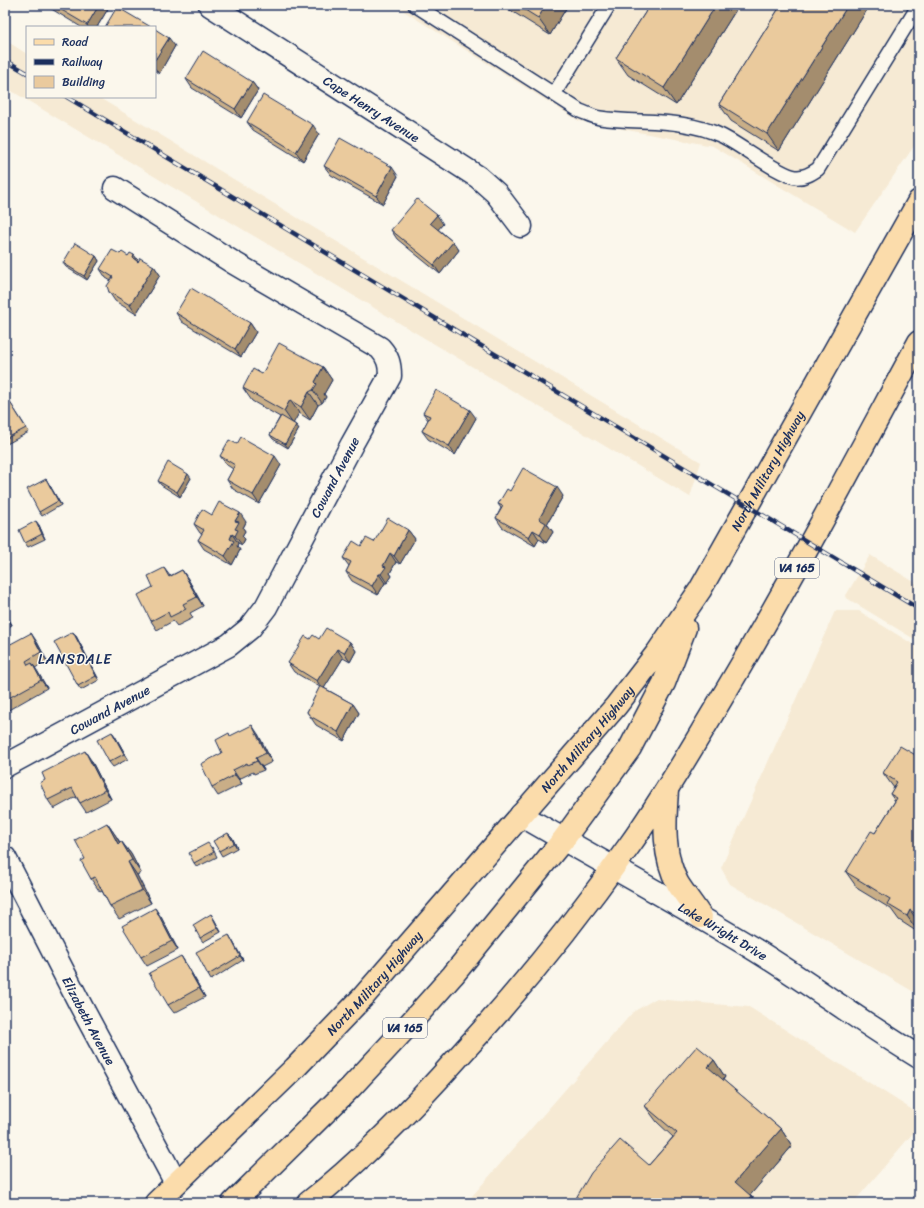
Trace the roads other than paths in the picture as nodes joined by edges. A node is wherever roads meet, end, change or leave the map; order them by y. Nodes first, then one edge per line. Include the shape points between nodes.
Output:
1 (210, 5) edge
2 (415, 5) edge
3 (609, 5) edge
4 (917, 5) edge
5 (554, 94) junction
6 (115, 188) dead end
7 (919, 201) edge
8 (521, 226) dead end
9 (919, 342) edge
10 (700, 590) junction
11 (5, 766) edge
12 (667, 790) junction
13 (521, 816) junction
14 (563, 840) junction
15 (5, 858) edge
16 (612, 868) junction
17 (701, 917) junction
18 (919, 1057) edge
19 (336, 1181) junction
20 (176, 1183) junction
21 (156, 1203) edge
22 (233, 1203) edge
23 (308, 1203) edge
24 (321, 1203) edge

1 - 8 street, Cape Henry Avenue via 478,177 496,193
2 - 5 lane
3 - 5 lane
4 - 5 lane via 818,168 808,175 796,177 782,172 722,136 697,126 599,118 580,111
6 - 11 street, Cowand Avenue via 234,263 380,348 390,364 390,376 266,607 250,628 229,645
7 - 10 main road, North Military Highway / VA 165
9 - 12 main road, VA 165 via 803,557
10 - 13 main road, North Military Highway via 657,653 616,706
10 - 14 main road, VA 165 via 664,683 630,748
12 - 16 main road, VA 165
12 - 17 main road via 665,829 668,860 678,883
13 - 14 street, Lake Wright Drive
13 - 20 main road, North Military Highway via 348,1013 296,1068
14 - 16 street, Lake Wright Drive
14 - 22 main road, VA 165 via 453,975 404,1030 351,1087
15 - 20 street, Elizabeth Avenue
16 - 17 street, Lake Wright Drive
16 - 19 main road, VA 165 via 508,1004 427,1092
17 - 18 street, Lake Wright Drive
19 - 23 main road, VA 165
19 - 24 main road
20 - 21 main road, North Military Highway

